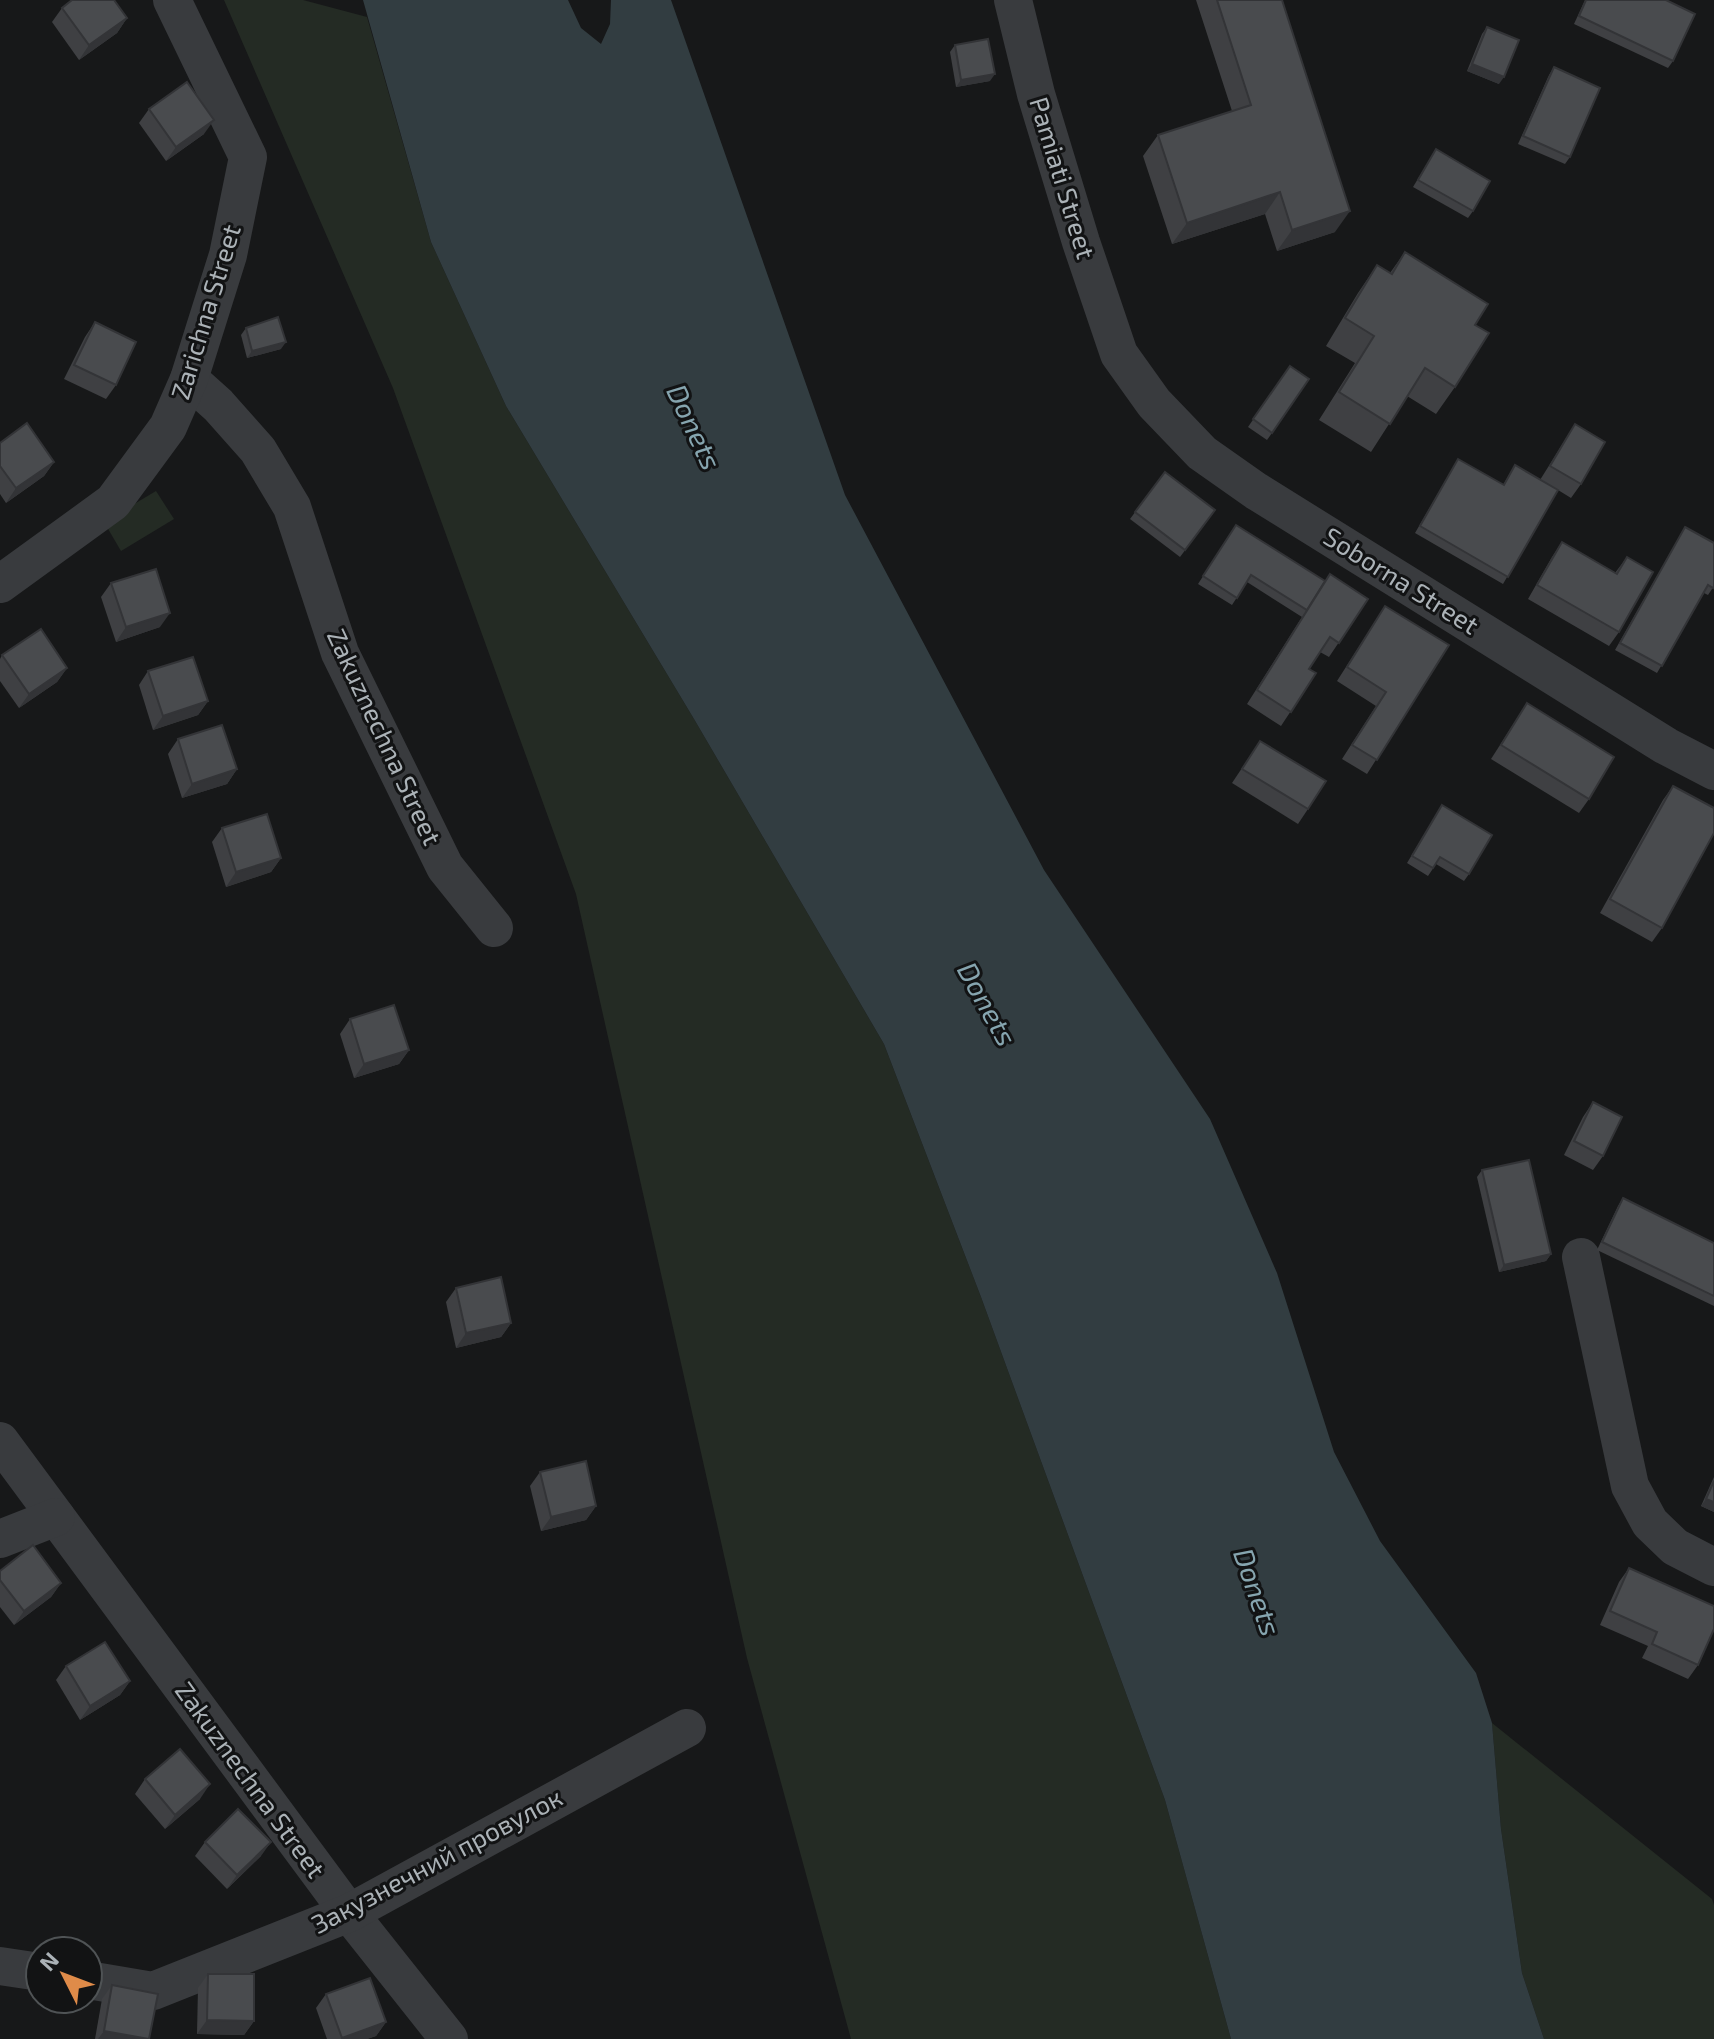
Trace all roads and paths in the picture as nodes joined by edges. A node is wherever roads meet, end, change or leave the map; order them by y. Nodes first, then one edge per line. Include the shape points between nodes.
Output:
1 (172, 0) edge
2 (1013, 0) edge
3 (1119, 354) joint
4 (189, 379) junction
5 (0, 584) edge
6 (1714, 771) edge
7 (494, 928) dead end
8 (1581, 1257) dead end
9 (0, 1441) edge
10 (56, 1517) junction
11 (0, 1539) edge
12 (1714, 1567) edge
13 (687, 1728) dead end
14 (349, 1913) junction
15 (0, 1966) edge
16 (24, 1970) edge
17 (104, 1983) edge
18 (449, 2039) edge

1 - 4 street, Zarichna Street via 248,157 228,255
2 - 3 street, Pamiati Street via 1049,139
3 - 6 street, Soborna Street via 1154,403 1202,453 1256,491
4 - 5 street, Zarichna Street via 168,427 113,502
4 - 7 street, Zakuznechna Street via 258,450 292,507 340,653 445,867
8 - 12 street via 1630,1486 1650,1523 1675,1547
9 - 10 street, Zakuznechna Street
10 - 11 street
10 - 14 street, Zakuznechna Street
13 - 14 street, Закузнечний провулок
14 - 17 street, Закузнечний провулок via 153,1991
14 - 18 street, Zakuznechna Street
15 - 16 street

